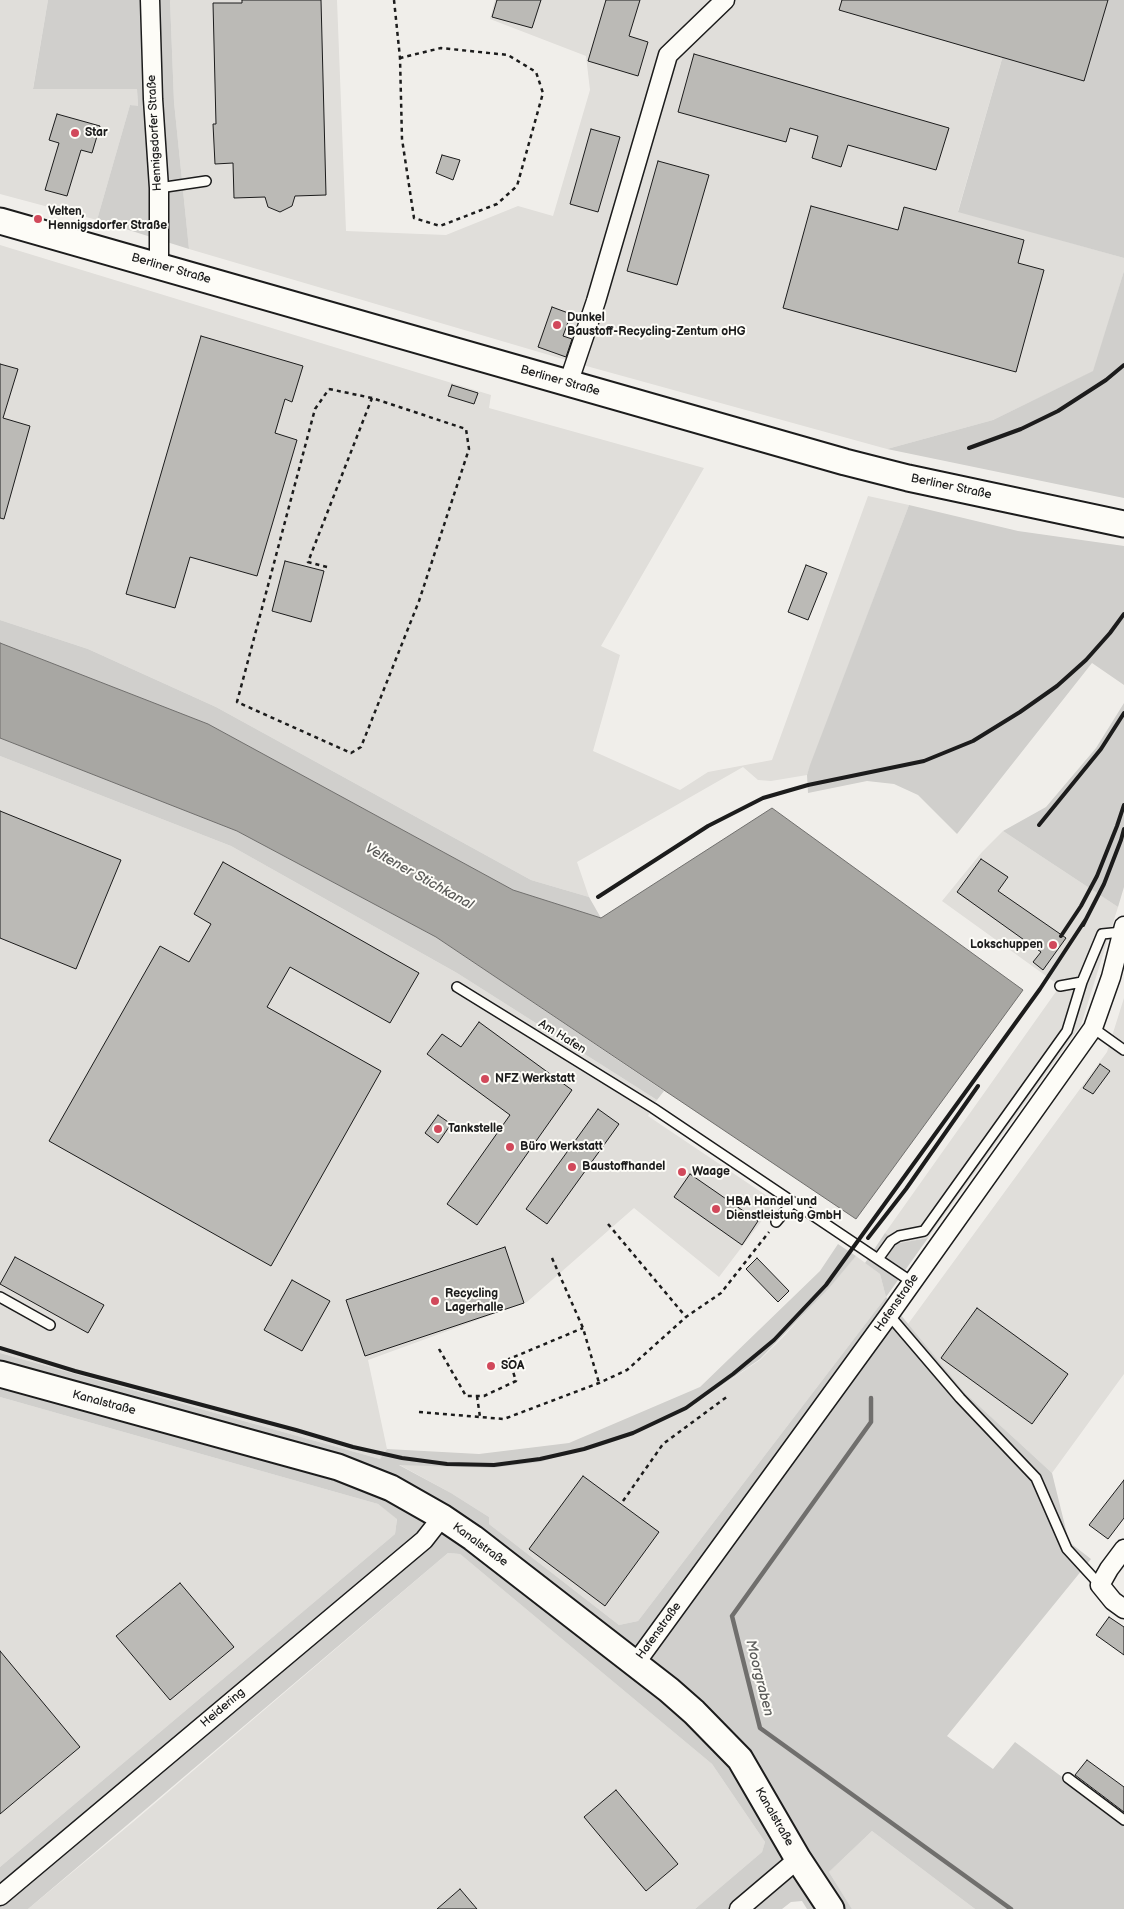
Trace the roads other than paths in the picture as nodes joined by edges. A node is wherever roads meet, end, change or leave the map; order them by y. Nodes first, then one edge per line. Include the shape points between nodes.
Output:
1 (150, 0) edge
2 (725, 0) edge
3 (206, 181) dead end
4 (159, 188) junction
5 (0, 221) edge
6 (159, 266) junction
7 (568, 384) junction
8 (1124, 524) edge
9 (1123, 929) edge
10 (1082, 982) junction
11 (1060, 986) dead end
12 (458, 987) dead end
13 (1093, 1028) junction
14 (1124, 1050) edge
15 (793, 1202) junction
16 (776, 1222) road end
17 (875, 1257) junction
18 (912, 1282) junction
19 (0, 1297) edge
20 (889, 1315) junction
21 (50, 1325) dead end
22 (0, 1374) edge
23 (442, 1517) junction
24 (1124, 1549) edge
25 (1100, 1585) junction
26 (1124, 1609) edge
27 (635, 1664) junction
28 (1068, 1778) dead end
29 (1124, 1820) edge
30 (798, 1859) junction
31 (0, 1896) edge
32 (739, 1909) edge
33 (832, 1909) edge

1 - 4 street, Hennigsdorfer Straße
2 - 7 street via 668,55 596,301
3 - 4 lane
4 - 6 street, Hennigsdorfer Straße
5 - 6 main road, Berliner Straße
6 - 7 main road, Berliner Straße
7 - 8 main road, Berliner Straße via 908,478
9 - 10 lane via 1102,934
9 - 13 street, Hafenstraße
10 - 11 lane
10 - 17 lane via 1067,1030 924,1231 899,1236
12 - 15 lane, Am Hafen via 653,1108 676,1129
13 - 14 lane
13 - 18 street, Hafenstraße
15 - 16 lane
15 - 17 lane, Am Hafen
17 - 18 lane
18 - 20 street, Hafenstraße
19 - 21 lane
20 - 25 lane via 960,1398 1036,1478 1067,1549
20 - 27 street, Hafenstraße
22 - 23 main road, Kanalstraße via 338,1467 391,1488
23 - 27 main road, Kanalstraße
23 - 31 street, Heidering via 424,1540
24 - 25 street
25 - 26 street
27 - 30 main road, Kanalstraße via 694,1712 740,1759
28 - 29 lane
30 - 32 street
30 - 33 main road, Kanalstraße

